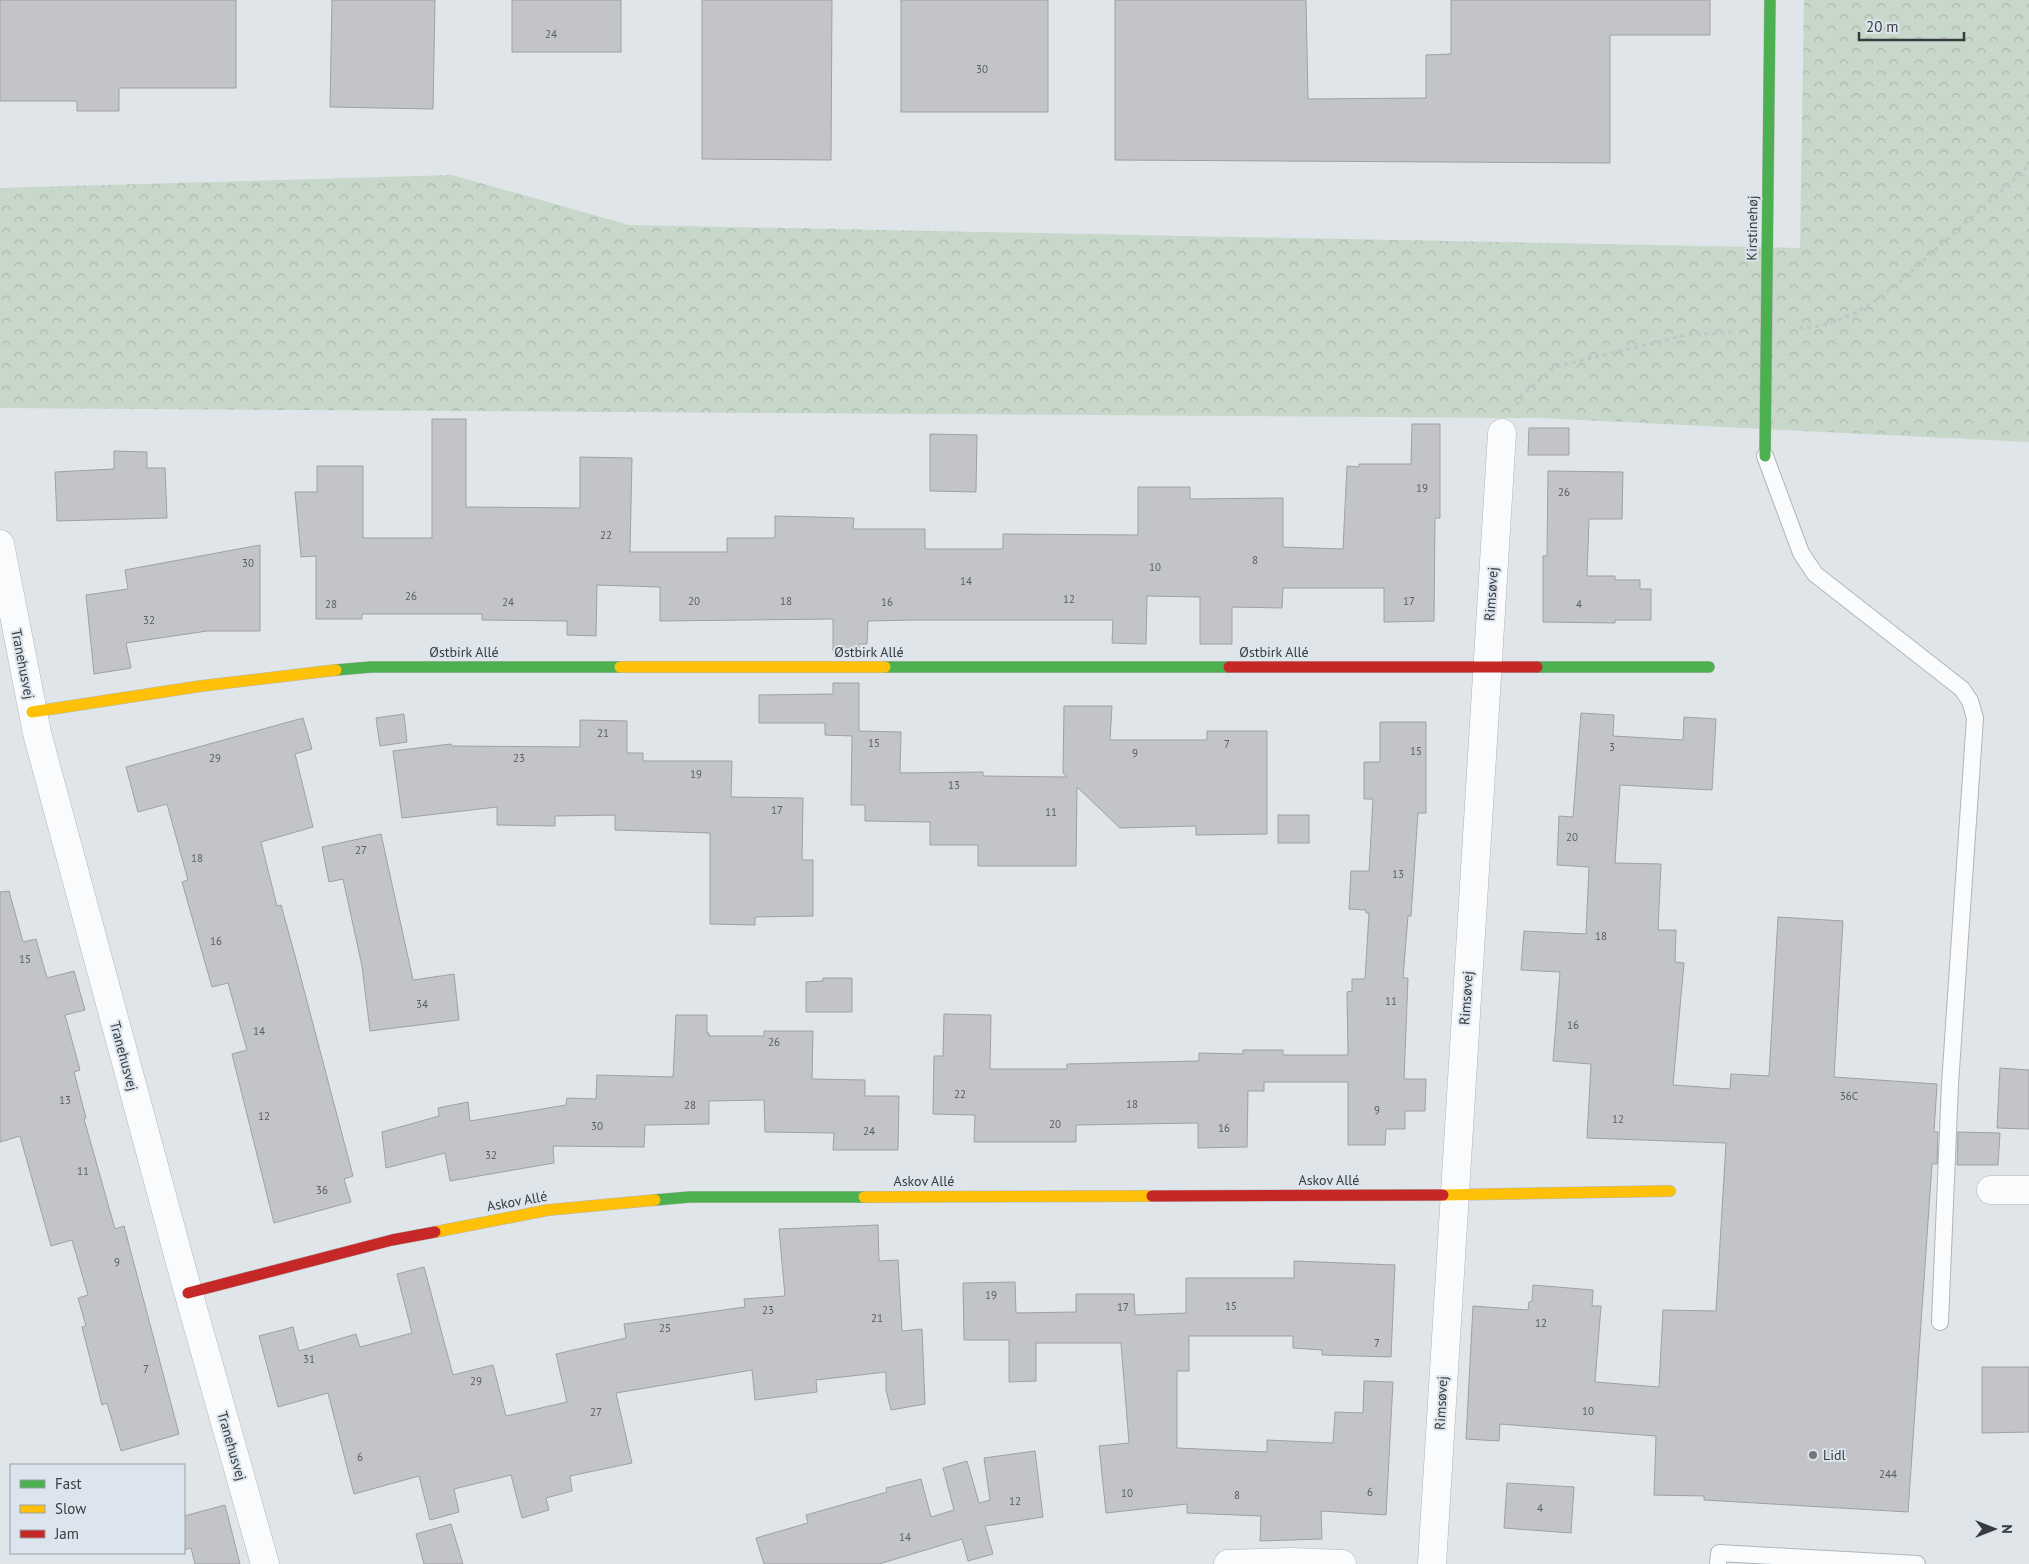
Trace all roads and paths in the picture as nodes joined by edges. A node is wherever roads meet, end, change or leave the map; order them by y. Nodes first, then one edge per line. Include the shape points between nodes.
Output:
1 (1770, 0) edge
2 (1502, 433) dead end
3 (1765, 456) joint
4 (0, 544) edge
5 (1487, 667) junction
6 (1708, 667) dead end
7 (32, 712) junction
8 (1991, 1190) dead end
9 (2029, 1190) edge
10 (1670, 1191) dead end
11 (1453, 1195) junction
12 (188, 1293) junction
13 (1940, 1322) dead end
14 (265, 1564) edge
15 (1228, 1564) edge
16 (1342, 1564) edge
17 (1432, 1564) edge
18 (1718, 1564) edge
19 (1917, 1564) edge

1 - 3 street, Kirstinehøj
2 - 5 street, Rimsøvej
3 - 13 lane via 1801,553 1815,574 1962,689 1975,718 1950,1084
4 - 7 street, Tranehusvej
5 - 6 street, Østbirk Allé
5 - 7 street, Østbirk Allé via 371,667 224,682
5 - 11 street, Rimsøvej
7 - 12 street, Tranehusvej
8 - 9 street
10 - 11 street, Askov Allé
11 - 12 street, Askov Allé via 690,1197 548,1210 392,1240
11 - 17 street, Rimsøvej
12 - 14 street, Tranehusvej
15 - 16 street
18 - 19 lane via 1719,1554

